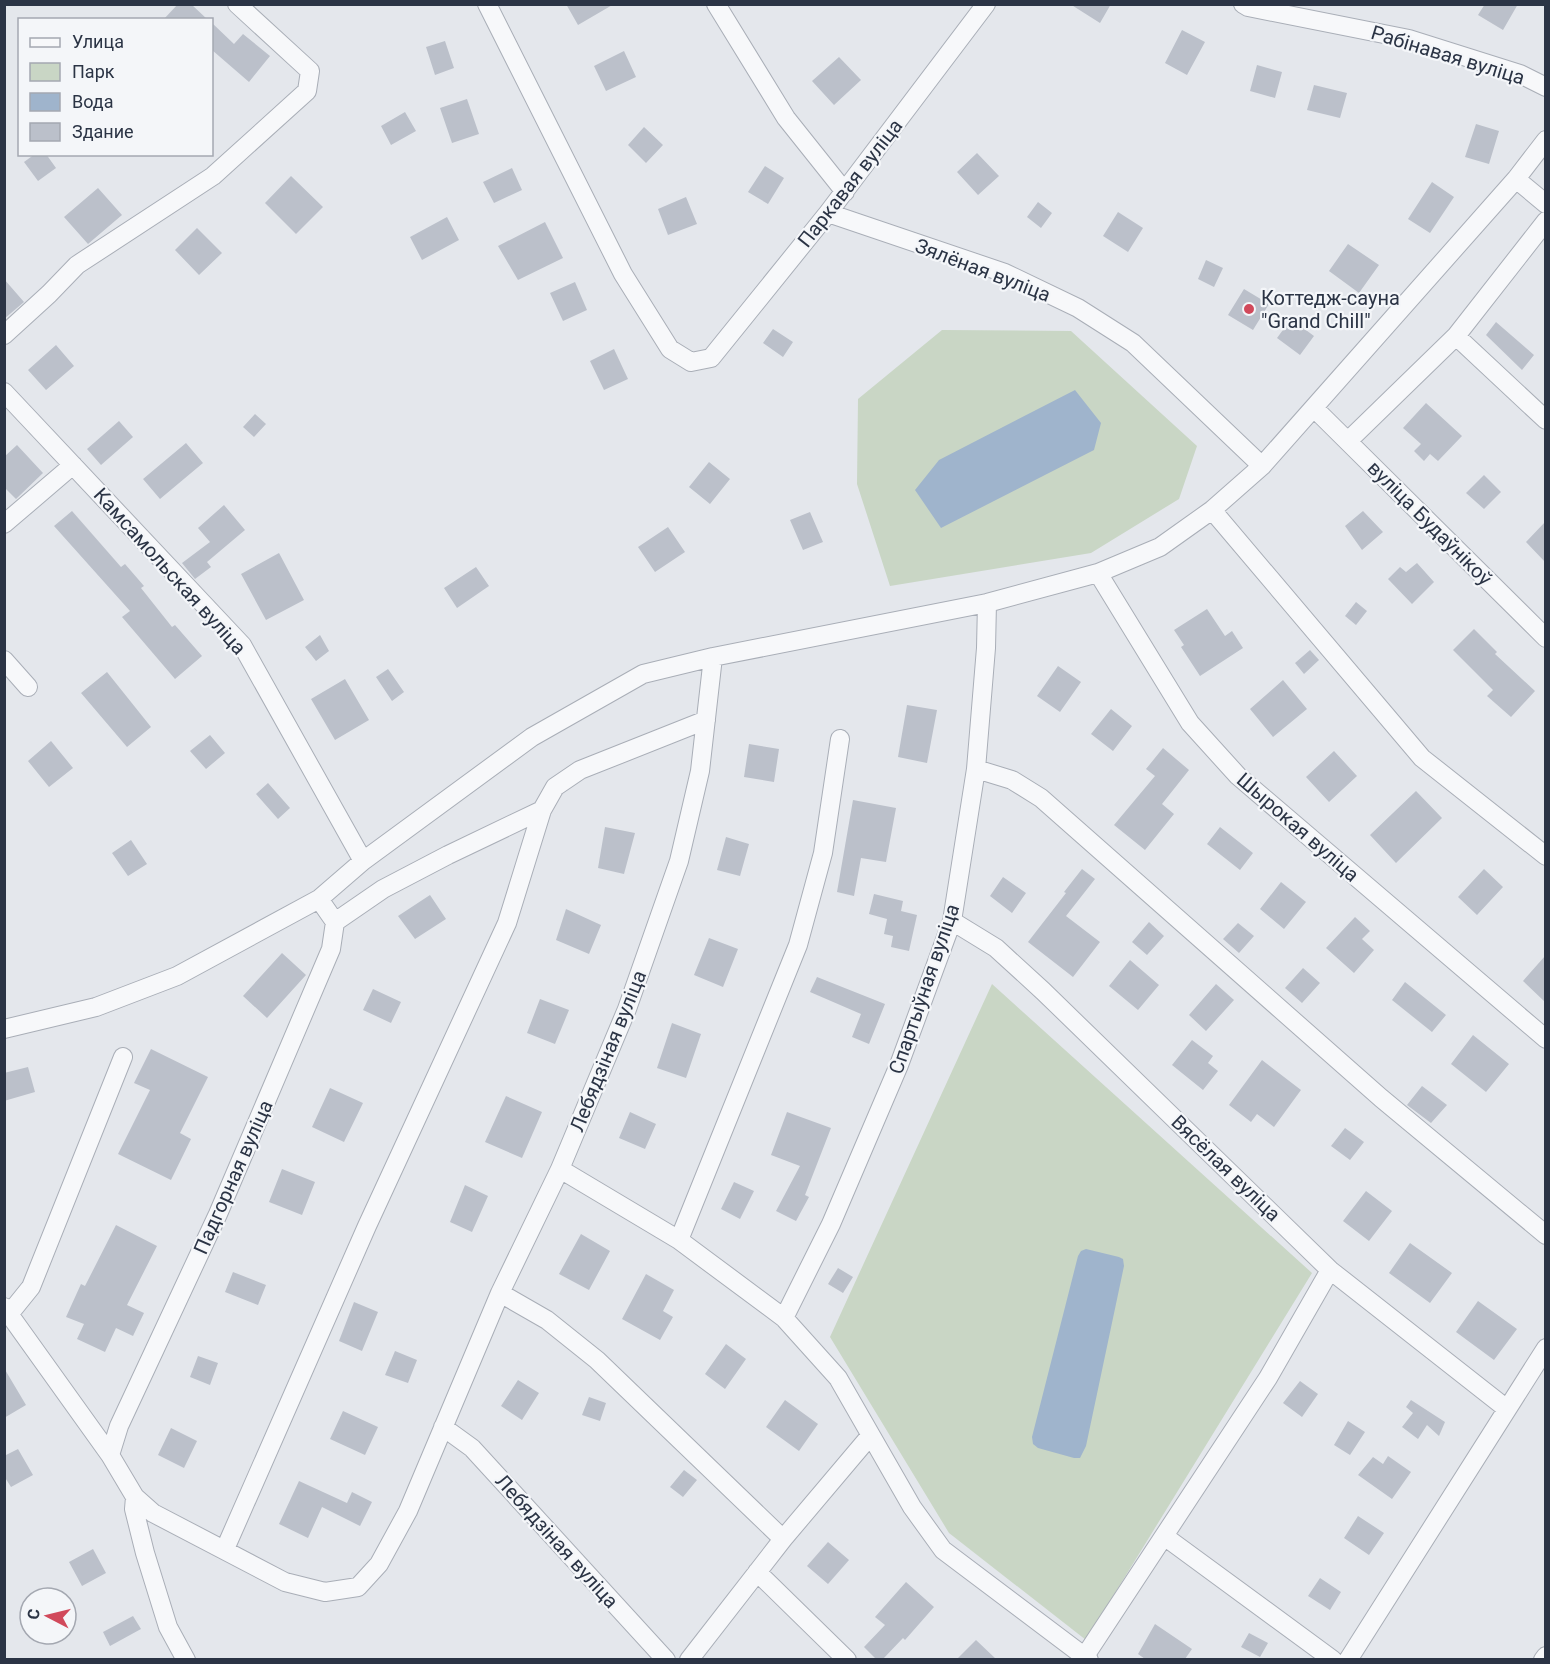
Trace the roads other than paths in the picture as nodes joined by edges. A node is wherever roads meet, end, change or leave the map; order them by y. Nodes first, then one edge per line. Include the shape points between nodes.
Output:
1 (237, 4) edge
2 (488, 4) edge
3 (716, 4) edge
4 (986, 4) edge
5 (1243, 4) edge
6 (1545, 87) edge
7 (1545, 140) edge
8 (1516, 179) junction
9 (844, 192) junction
10 (1545, 204) edge
11 (828, 213) junction
12 (1545, 221) edge
13 (4, 335) edge
14 (1456, 336) junction
15 (4, 392) edge
16 (1314, 408) junction
17 (1545, 420) edge
18 (1348, 441) junction
19 (73, 465) junction
20 (1262, 466) junction
21 (1212, 510) junction
22 (4, 524) edge
23 (1098, 573) junction
24 (987, 603) junction
25 (1545, 638) edge
26 (713, 657) junction
27 (4, 660) edge
28 (28, 687) dead end
29 (706, 720) junction
30 (840, 739) dead end
31 (976, 769) junction
32 (542, 810) junction
33 (1545, 856) edge
34 (363, 861) junction
35 (319, 899) junction
36 (952, 921) junction
37 (335, 922) junction
38 (4, 1029) edge
39 (1545, 1039) edge
40 (123, 1057) dead end
41 (560, 1169) junction
42 (1545, 1235) edge
43 (679, 1240) junction
44 (1330, 1270) junction
45 (500, 1293) junction
46 (7, 1310) edge
47 (784, 1318) junction
48 (1545, 1348) edge
49 (1507, 1409) junction
50 (443, 1427) junction
51 (870, 1436) junction
52 (111, 1455) junction
53 (135, 1497) junction
54 (1164, 1536) junction
55 (783, 1539) junction
56 (225, 1549) junction
57 (757, 1572) junction
58 (1087, 1658) edge
59 (186, 1659) edge
60 (666, 1659) edge
61 (689, 1659) edge
62 (847, 1659) edge
63 (1333, 1659) edge
64 (1348, 1659) edge

1 - 13 street via 310,71 307,91 213,176 77,265
2 - 11 street, Паркавая вуліца via 623,274 670,349 691,362 711,358
3 - 9 street via 786,118
4 - 9 street, Паркавая вуліца
5 - 6 street, Рабінавая вуліца via 1409,39 1520,74
7 - 8 street
8 - 10 street
8 - 16 street
9 - 11 street, Паркавая вуліца
11 - 20 street, Зялёная вуліца via 1005,273 1078,308 1133,344
12 - 14 street
14 - 17 street
14 - 18 street
15 - 19 street, Камсамольская вуліца
16 - 18 street, вуліца Будаўнікоў
16 - 20 street
18 - 25 street, вуліца Будаўнікоў
19 - 22 street
19 - 34 street, Камсамольская вуліца via 242,645
20 - 21 street
21 - 23 street via 1160,547
21 - 33 street via 1422,758
23 - 24 street
23 - 39 street, Шырокая вуліца via 1190,723 1238,776
24 - 26 street
24 - 31 street, Спартыўная вуліца
26 - 29 street, Лебядзіная вуліца
26 - 34 street via 643,674 532,737
27 - 28 street
29 - 32 street via 580,770 555,787
29 - 41 street, Лебядзіная вуліца via 700,771 679,861 627,1009
30 - 43 street via 823,853 798,945
31 - 36 street, Спартыўная вуліца
31 - 42 street via 1012,780 1041,798 1372,1090
32 - 37 street via 382,889
32 - 56 street via 507,923 362,1237
34 - 35 street
35 - 37 street
35 - 38 street via 177,976 96,1007
36 - 44 street, Вясёлая вуліца via 996,948
36 - 47 street, Спартыўная вуліца via 899,1065 831,1224
37 - 52 street, Падгорная вуліца via 331,949 218,1214 119,1426
40 - 46 street via 31,1287
41 - 43 street
41 - 45 street, Лебядзіная вуліца
43 - 47 street
44 - 49 street, Вясёлая вуліца
44 - 54 street via 1268,1378
45 - 50 street, Лебядзіная вуліца
45 - 55 street via 547,1320 597,1360
46 - 52 street, Лебядзіная вуліца
47 - 51 street via 838,1378
48 - 49 street
49 - 64 street
50 - 56 street, Лебядзіная вуліца via 408,1511 379,1564 358,1587 325,1592 285,1582
50 - 60 street, Лебядзіная вуліца via 472,1448
51 - 55 street
51 - 58 street via 943,1550
52 - 53 street, Лебядзіная вуліца
53 - 56 street, Лебядзіная вуліца via 153,1513
53 - 59 street via 134,1509 145,1553 168,1627
54 - 58 street
54 - 63 street
55 - 57 street
57 - 61 street
57 - 62 street

